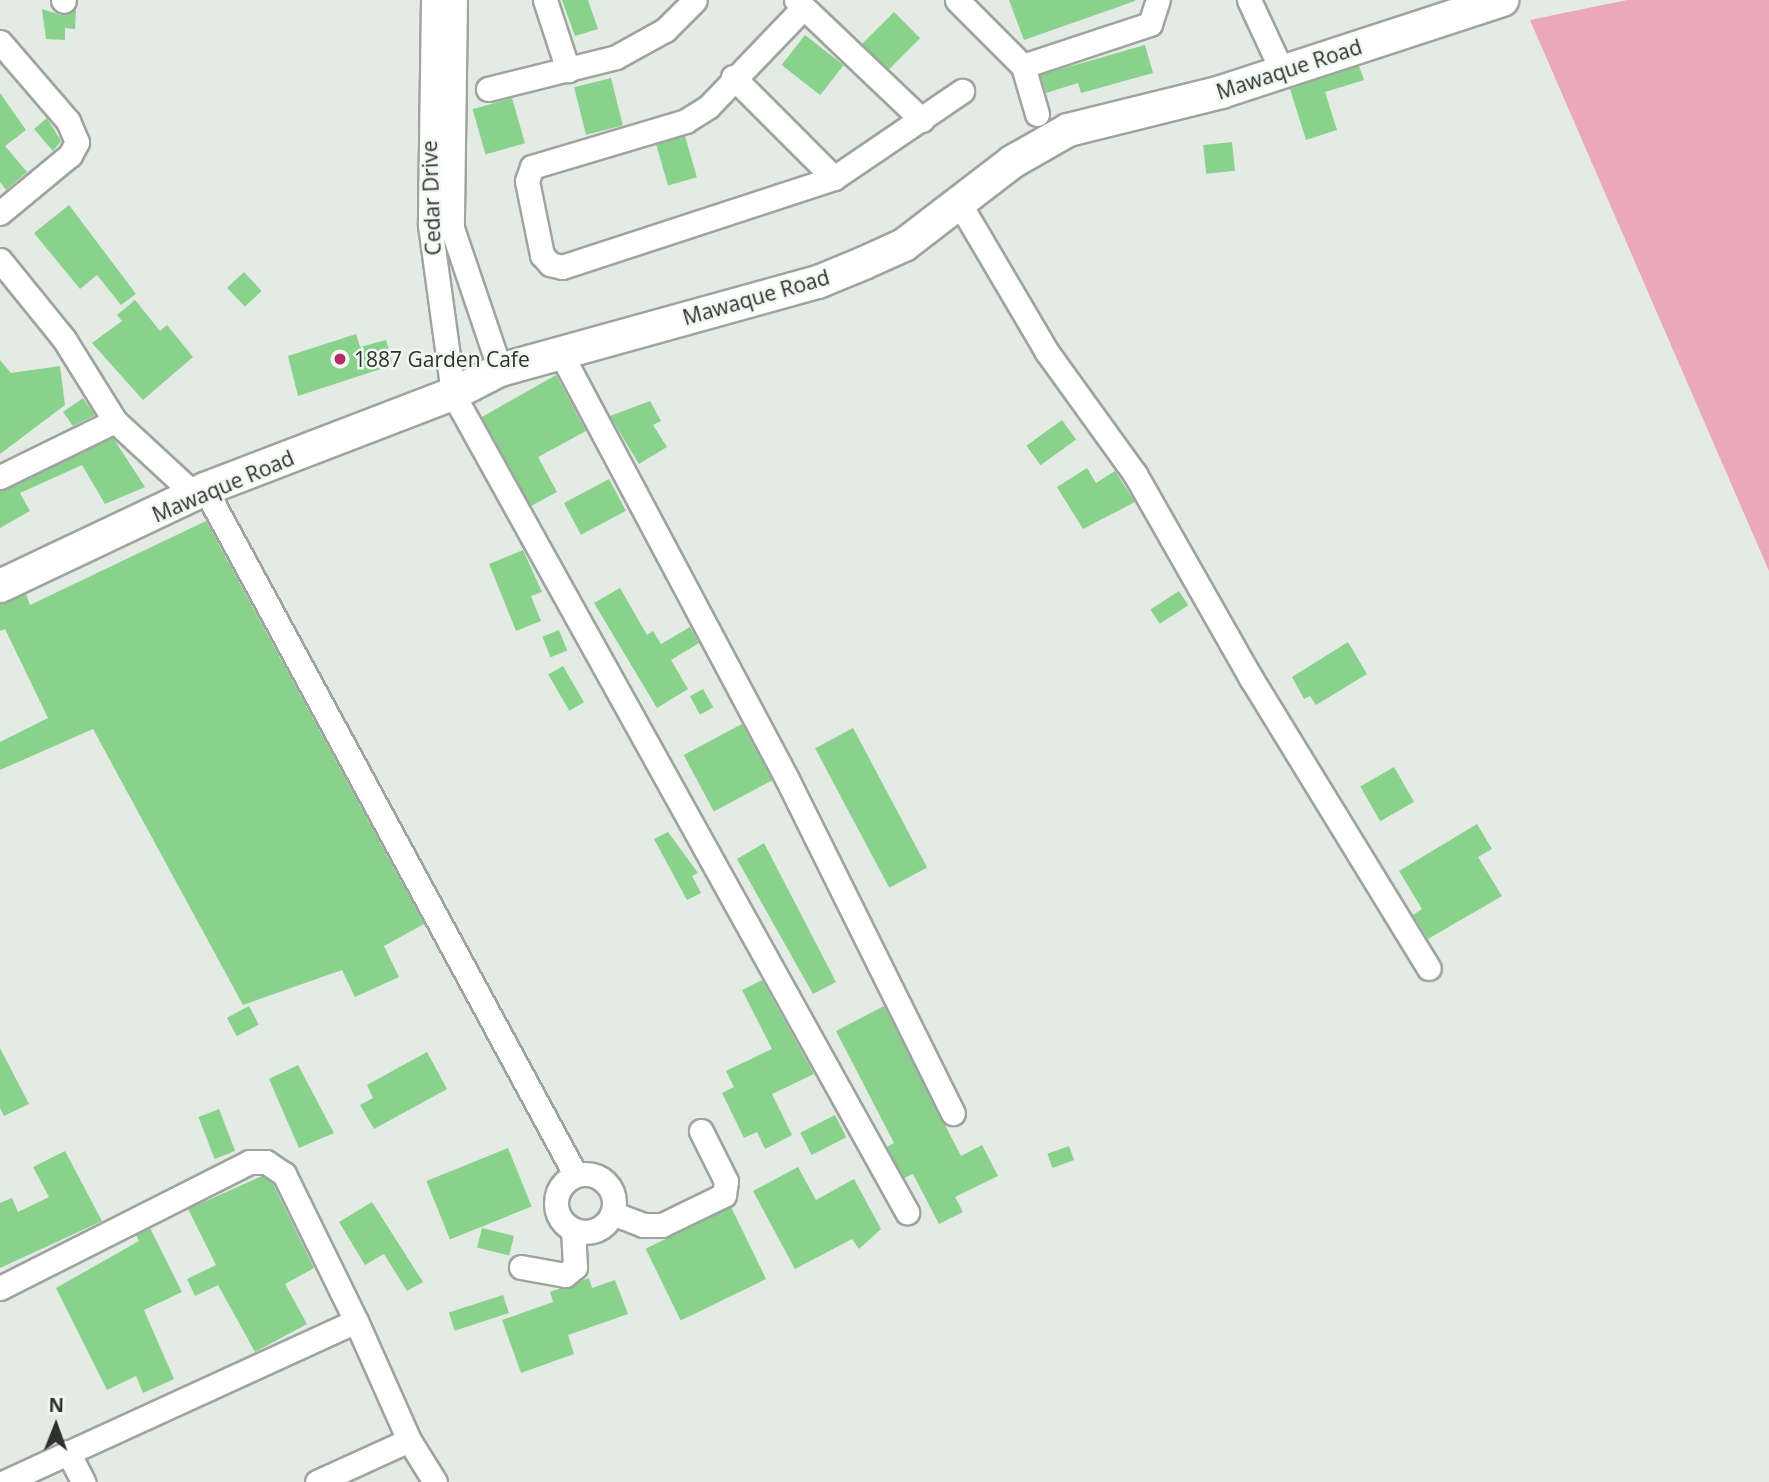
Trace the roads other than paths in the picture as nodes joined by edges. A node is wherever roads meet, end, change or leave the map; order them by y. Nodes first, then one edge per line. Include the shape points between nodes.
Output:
1 (433, 0) edge
2 (455, 0) edge
3 (545, 0) edge
4 (695, 0) edge
5 (957, 0) edge
6 (1158, 0) edge
7 (1250, 0) edge
8 (1502, 0) edge
9 (799, 4) edge
10 (0, 42) edge
11 (1023, 66) junction
12 (568, 70) junction
13 (1282, 71) junction
14 (733, 76) junction
15 (488, 89) dead end
16 (961, 91) dead end
17 (1037, 114) dead end
18 (922, 120) junction
19 (834, 178) junction
20 (961, 206) junction
21 (0, 213) edge
22 (0, 260) edge
23 (559, 350) junction
24 (500, 370) junction
25 (453, 394) junction
26 (116, 421) junction
27 (0, 477) edge
28 (200, 492) junction
29 (0, 586) edge
30 (1429, 968) dead end
31 (953, 1113) dead end
32 (701, 1131) dead end
33 (575, 1174) junction
34 (907, 1212) dead end
35 (612, 1213) junction
36 (573, 1229) junction
37 (520, 1267) dead end
38 (0, 1288) edge
39 (356, 1321) junction
40 (409, 1440) junction
41 (68, 1452) junction
42 (4, 1482) edge
43 (83, 1482) edge
44 (317, 1482) edge
45 (435, 1482) edge

1 - 25 street, Cedar Drive via 430,225
2 - 24 street, Cedar Drive via 452,228
3 - 12 street
4 - 12 street via 640,46
5 - 11 street
6 - 11 street via 1150,24
7 - 13 street
8 - 13 main road, Mawaque Road
9 - 14 street
9 - 18 street
10 - 21 street via 68,121 77,142 70,155
11 - 17 street
12 - 15 street
13 - 20 main road, Mawaque Road via 1068,130 1012,162
14 - 19 street
14 - 19 street via 708,107 686,121 532,167 527,181 542,255 550,264 562,267
16 - 18 street
18 - 19 street
20 - 23 main road, Mawaque Road via 904,245 818,282
20 - 30 street via 1047,352 1135,474 1251,678
22 - 26 street via 64,339
23 - 24 main road, Mawaque Road
23 - 31 street via 787,779
24 - 25 main road, Mawaque Road
25 - 28 main road, Mawaque Road
25 - 34 street
26 - 27 street
26 - 28 street
28 - 29 main road, Mawaque Road
28 - 33 street
32 - 35 street via 726,1181 724,1195 662,1225 643,1225
33 - 35 street via 589,1174 610,1188
33 - 36 street via 561,1188 556,1207
35 - 36 street via 591,1231
36 - 37 street via 575,1267 565,1275
38 - 39 street via 249,1163 266,1162 284,1174
39 - 40 street
39 - 41 street
40 - 44 street
40 - 45 street
41 - 42 street
41 - 43 street

